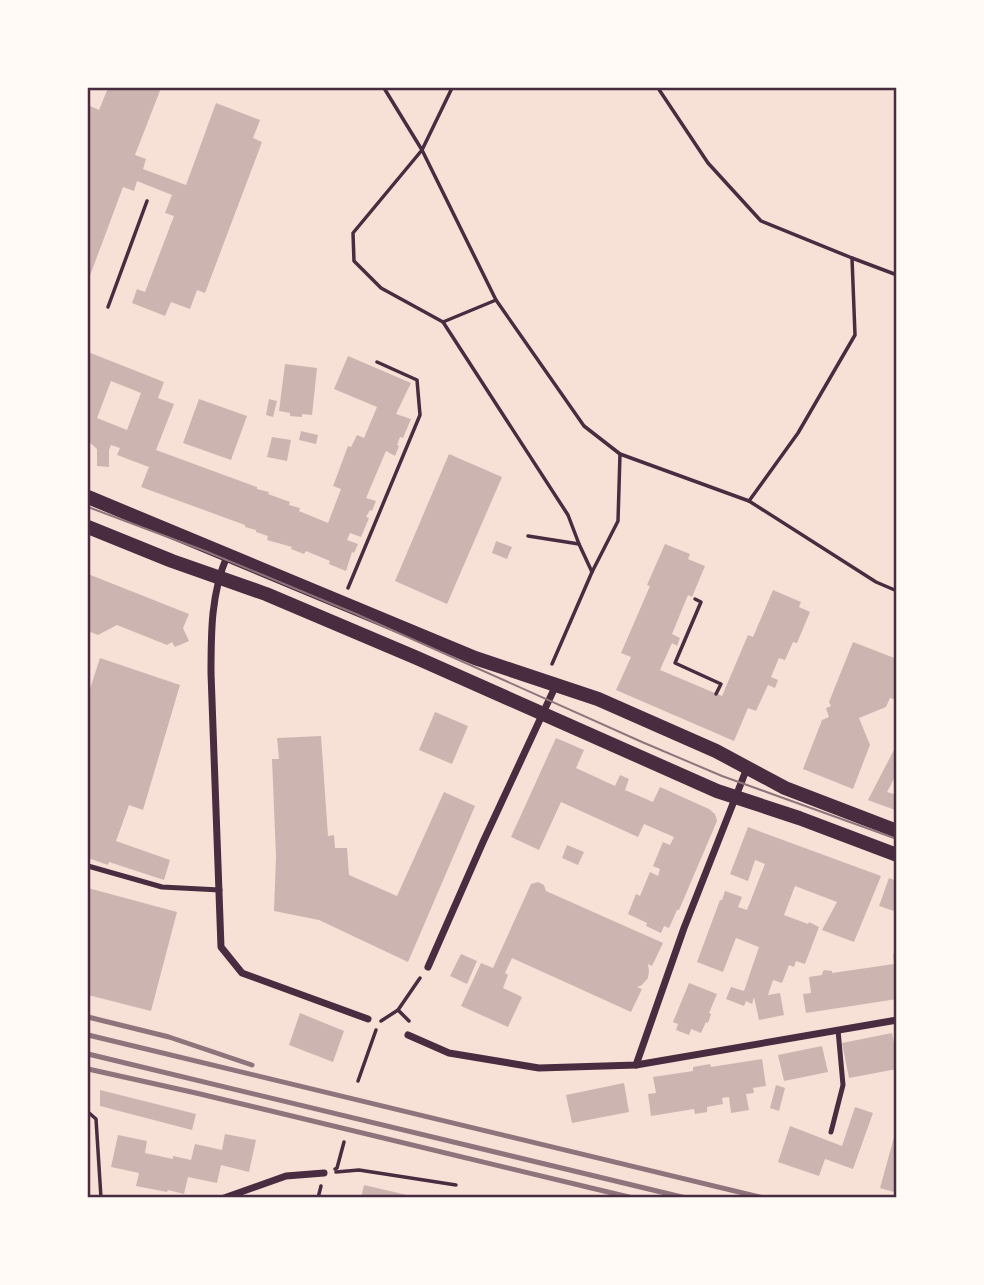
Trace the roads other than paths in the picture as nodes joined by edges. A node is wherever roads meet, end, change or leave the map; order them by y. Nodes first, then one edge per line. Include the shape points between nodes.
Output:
1 (88, 497) edge
2 (88, 527) edge
3 (228, 555) junction
4 (219, 578) junction
5 (556, 685) junction
6 (543, 713) junction
7 (747, 768) junction
8 (736, 797) junction
9 (897, 831) edge
10 (897, 855) edge
11 (88, 866) edge
12 (220, 890) junction
13 (428, 967) road end
14 (368, 1019) dead end
15 (897, 1020) edge
16 (838, 1030) junction
17 (408, 1035) dead end
18 (636, 1065) junction
19 (831, 1132) dead end
20 (324, 1173) road end
21 (224, 1198) edge

1 - 3 main road
2 - 4 main road
3 - 4 street
3 - 5 main road via 475,658
4 - 6 main road
4 - 12 street via 212,610 211,673
5 - 6 street
5 - 7 main road via 598,699
6 - 8 main road
6 - 13 street
7 - 8 street
7 - 9 main road via 807,797
8 - 10 main road
8 - 18 street
11 - 12 lane via 162,887
12 - 14 street via 221,947 242,973
15 - 16 street
16 - 18 street
16 - 19 lane via 843,1085
17 - 18 street via 449,1053 539,1068
20 - 21 street via 286,1176

